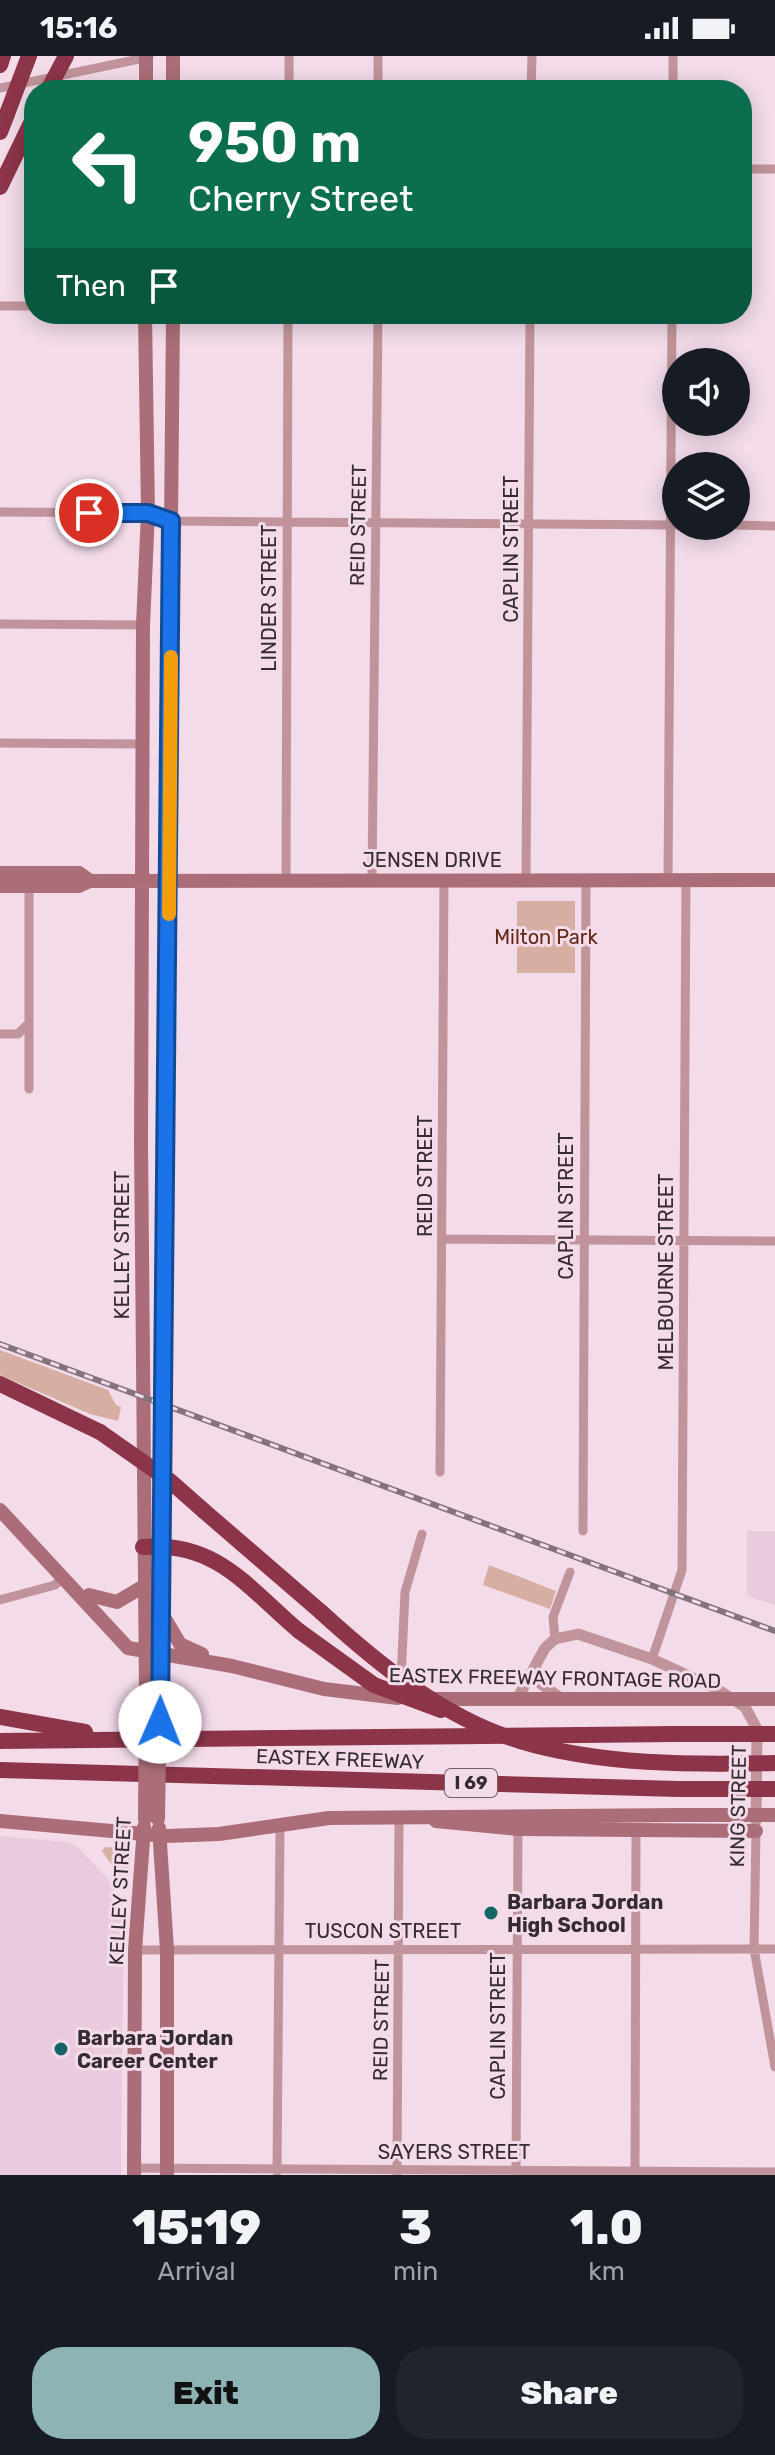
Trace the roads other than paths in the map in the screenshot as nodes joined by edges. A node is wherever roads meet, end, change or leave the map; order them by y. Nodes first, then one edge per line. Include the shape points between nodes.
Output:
1 (3, 56) edge
2 (29, 56) edge
3 (66, 56) edge
4 (173, 56) edge
5 (289, 56) edge
6 (378, 56) edge
7 (532, 56) edge
8 (673, 56) edge
9 (148, 57) edge
10 (0, 65) edge
11 (55, 80) edge
12 (72, 80) edge
13 (147, 80) edge
14 (173, 80) edge
15 (289, 80) edge
16 (378, 80) edge
17 (531, 80) edge
18 (673, 80) edge
19 (24, 87) edge
20 (0, 88) edge
21 (0, 132) edge
22 (24, 138) edge
23 (752, 169) edge
24 (775, 169) edge
25 (0, 187) edge
26 (0, 306) edge
27 (24, 306) edge
28 (145, 324) edge
29 (173, 324) edge
30 (288, 324) edge
31 (378, 324) edge
32 (530, 324) edge
33 (672, 324) edge
34 (673, 452) edge
35 (0, 512) edge
36 (148, 513) junction
37 (171, 521) junction
38 (287, 523) junction
39 (376, 523) junction
40 (530, 523) junction
41 (662, 525) edge
42 (750, 525) edge
43 (775, 526) edge
44 (673, 540) edge
45 (0, 624) edge
46 (143, 625) junction
47 (0, 743) edge
48 (142, 744) junction
49 (0, 873) edge
50 (29, 880) junction
51 (372, 880) junction
52 (444, 880) junction
53 (526, 880) junction
54 (775, 880) edge
55 (142, 881) junction
56 (286, 881) junction
57 (668, 881) junction
58 (686, 881) junction
59 (169, 882) junction
60 (586, 882) junction
61 (0, 886) edge
62 (29, 1021) junction
63 (0, 1034) edge
64 (29, 1089) dead end
65 (443, 1239) junction
66 (584, 1240) junction
67 (684, 1240) junction
68 (775, 1241) edge
69 (0, 1384) edge
70 (440, 1472) dead end
71 (0, 1510) edge
72 (583, 1531) dead end
73 (422, 1534) dead end
74 (162, 1546) junction
75 (143, 1547) junction
76 (570, 1572) dead end
77 (64, 1576) junction
78 (144, 1586) junction
79 (89, 1595) junction
80 (0, 1600) edge
81 (161, 1610) junction
82 (555, 1639) junction
83 (154, 1653) junction
84 (652, 1659) junction
85 (232, 1666) junction
86 (535, 1666) junction
87 (401, 1699) junction
88 (517, 1699) junction
89 (562, 1699) junction
90 (775, 1699) edge
91 (462, 1716) junction
92 (0, 1717) edge
93 (775, 1734) edge
94 (187, 1739) junction
95 (0, 1741) edge
96 (775, 1763) edge
97 (0, 1770) edge
98 (60, 1771) junction
99 (0, 1778) edge
100 (775, 1789) edge
101 (775, 1815) edge
102 (399, 1817) junction
103 (420, 1818) junction
104 (0, 1821) edge
105 (149, 1824) junction
106 (280, 1827) junction
107 (518, 1829) junction
108 (636, 1830) junction
109 (756, 1831) junction
110 (160, 1835) junction
111 (636, 1948) junction
112 (280, 1949) junction
113 (399, 1949) junction
114 (754, 1949) junction
115 (775, 1949) edge
116 (135, 1950) junction
117 (167, 1950) junction
118 (517, 1950) junction
119 (775, 2067) edge
120 (134, 2172) edge
121 (167, 2172) edge
122 (277, 2172) edge
123 (516, 2172) edge
124 (635, 2172) edge
125 (775, 2172) edge
126 (397, 2173) edge

1 - 10 highway
2 - 21 highway, bridge
3 - 11 highway, bridge
4 - 14 main road
5 - 15 street
6 - 16 street
7 - 17 street
8 - 18 street
9 - 12 street
9 - 13 main road
19 - 20 street
22 - 25 highway
23 - 24 street
26 - 27 street
28 - 36 main road, KELLEY STREET
29 - 37 main road, KELLEY STREET
30 - 38 street, LINDER STREET
31 - 39 street, REID STREET
32 - 40 street, CAPLIN STREET
33 - 34 street
35 - 36 street
36 - 37 street
36 - 46 main road, KELLEY STREET
37 - 38 street
37 - 59 main road, KELLEY STREET
38 - 39 street
38 - 56 street, LINDER STREET
39 - 40 street
39 - 51 street, REID STREET
40 - 41 street
40 - 53 street, CAPLIN STREET
42 - 43 street
44 - 57 street
45 - 46 street
46 - 48 main road, KELLEY STREET
47 - 48 street
48 - 55 main road, KELLEY STREET
49 - 50 main road, JENSEN DRIVE
50 - 55 main road, JENSEN DRIVE via 79,886 90,881
50 - 61 main road, JENSEN DRIVE
50 - 62 street
51 - 52 main road, JENSEN DRIVE
51 - 56 main road, JENSEN DRIVE
52 - 53 main road, JENSEN DRIVE
52 - 65 street, REID STREET
53 - 60 main road, JENSEN DRIVE
54 - 58 main road, JENSEN DRIVE
55 - 59 main road, JENSEN DRIVE
55 - 75 main road, KELLEY STREET
56 - 59 main road, JENSEN DRIVE
57 - 58 main road, JENSEN DRIVE
57 - 60 main road, JENSEN DRIVE
58 - 67 street, MELBOURNE STREET
59 - 74 main road, KELLEY STREET
60 - 66 street, CAPLIN STREET
62 - 63 street via 18,1034
62 - 64 street
65 - 66 street
65 - 70 street, REID STREET
66 - 67 street
66 - 72 street, CAPLIN STREET
67 - 68 street
67 - 84 street, MELBOURNE STREET via 682,1570
69 - 91 highway, bridge via 100,1432 170,1481 366,1653
71 - 77 main road
73 - 87 street via 402,1614
74 - 75 highway
74 - 81 main road, KELLEY STREET
74 - 91 highway, bridge via 191,1549 224,1564 299,1631 374,1685
75 - 78 main road, KELLEY STREET
76 - 82 street via 553,1617
77 - 79 main road
77 - 80 street via 55,1585
77 - 83 main road via 128,1648
78 - 79 main road via 117,1602
78 - 83 main road, KELLEY STREET
79 - 83 main road
81 - 83 main road, KELLEY STREET
81 - 85 main road via 180,1644
82 - 84 street, KING STREET via 578,1634
82 - 86 street
83 - 85 main road, EASTEX FREEWAY FRONTAGE ROAD
83 - 105 main road, KELLEY STREET, bridge
84 - 109 street, KING STREET via 745,1707 757,1729
85 - 87 main road, EASTEX FREEWAY FRONTAGE ROAD via 324,1689
86 - 88 street
86 - 89 street via 541,1684
87 - 88 main road, EASTEX FREEWAY FRONTAGE ROAD
88 - 89 main road, EASTEX FREEWAY FRONTAGE ROAD
89 - 90 main road, EASTEX FREEWAY FRONTAGE ROAD, bridge
91 - 96 highway, bridge via 518,1741 570,1753 648,1761
92 - 94 highway via 64,1730
93 - 94 highway, EASTEX FREEWAY, bridge
94 - 95 highway, EASTEX FREEWAY
97 - 98 highway, EASTEX FREEWAY / I 69
98 - 99 highway
98 - 100 highway, EASTEX FREEWAY / I 69, bridge
101 - 103 main road, bridge
102 - 103 main road
102 - 106 main road via 329,1818
102 - 113 street, REID STREET
103 - 107 main road
104 - 105 main road
105 - 110 main road, KELLEY STREET
105 - 116 main road, KELLEY STREET
106 - 110 main road
106 - 112 street
107 - 108 main road
107 - 118 street, CAPLIN STREET
108 - 109 main road
108 - 111 street
109 - 114 street, KING STREET
110 - 117 main road, KELLEY STREET
111 - 114 street, TUSCON STREET
111 - 118 street, TUSCON STREET
111 - 124 street
112 - 113 street, TUSCON STREET
112 - 117 street, TUSCON STREET
112 - 122 street
113 - 118 street, TUSCON STREET
113 - 126 street, REID STREET
114 - 115 street, TUSCON STREET
114 - 119 street, KING STREET
116 - 117 street, TUSCON STREET
116 - 120 main road, KELLEY STREET
117 - 121 main road, KELLEY STREET
118 - 123 street, CAPLIN STREET
120 - 121 street, SAYERS STREET
121 - 122 street, SAYERS STREET
122 - 126 street, SAYERS STREET
123 - 124 street, SAYERS STREET
123 - 126 street, SAYERS STREET
124 - 125 street, SAYERS STREET

